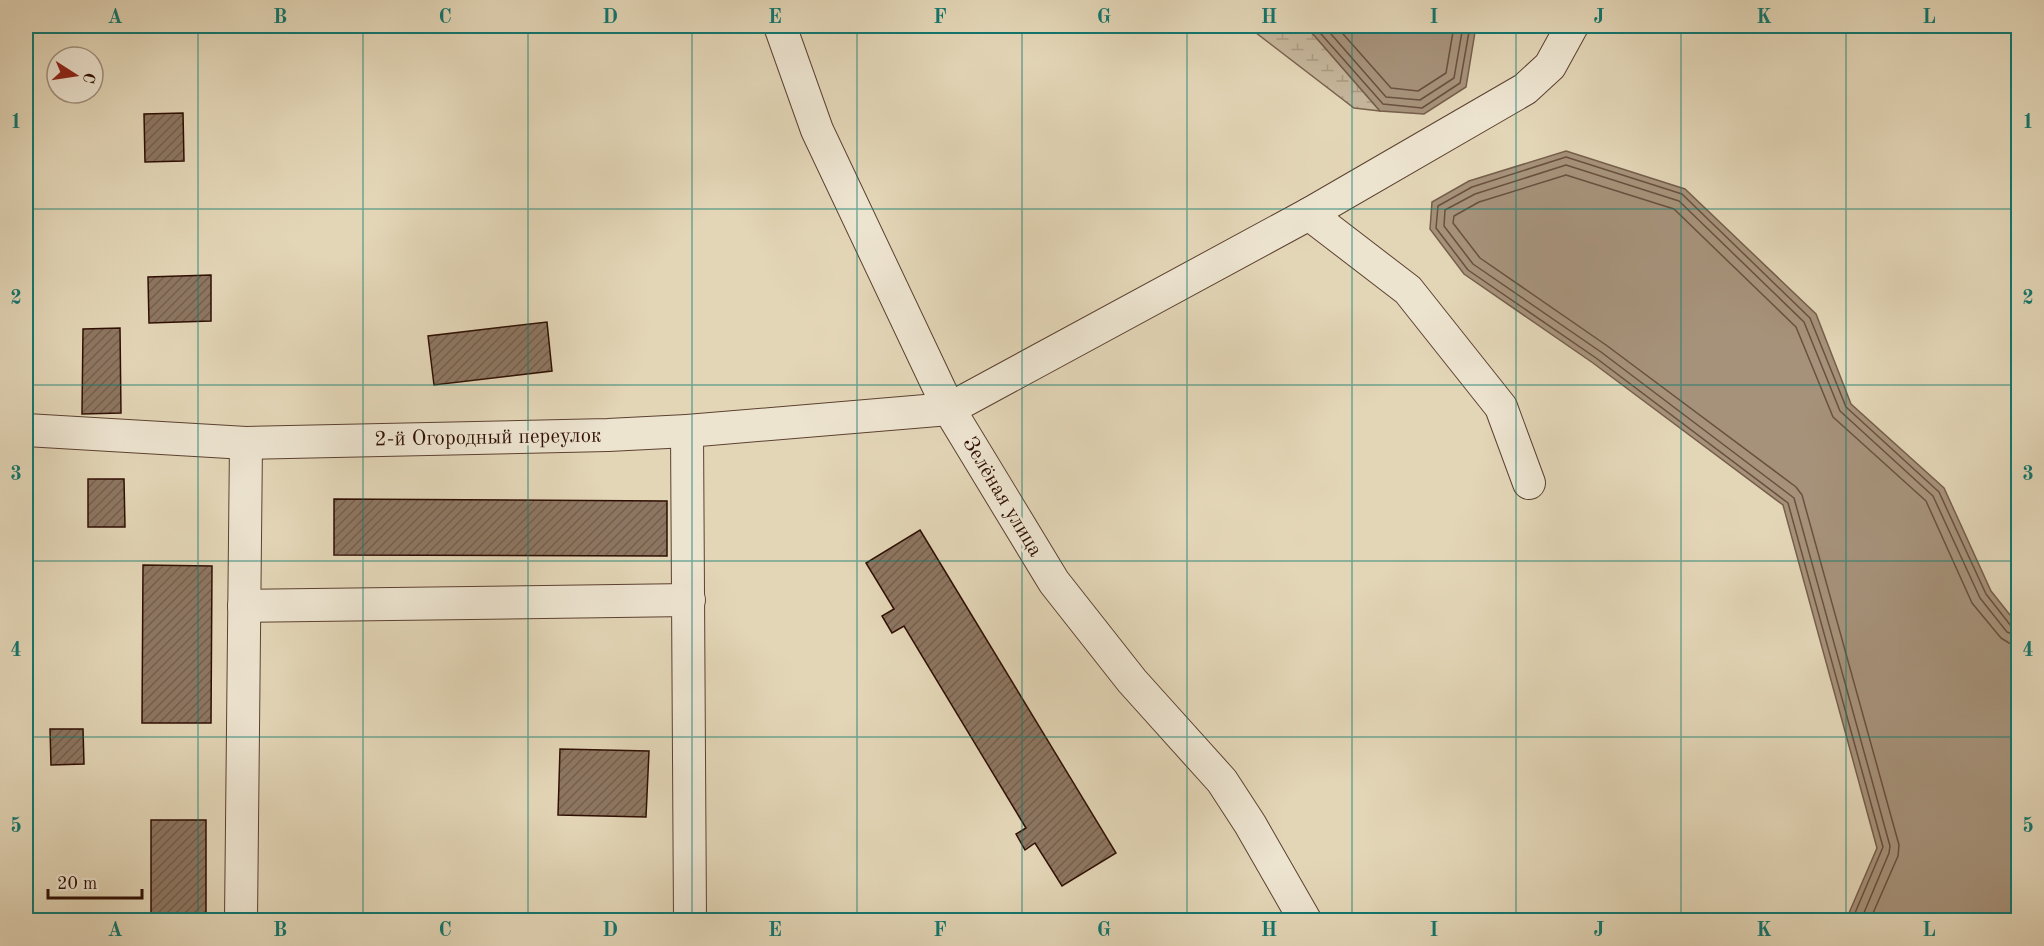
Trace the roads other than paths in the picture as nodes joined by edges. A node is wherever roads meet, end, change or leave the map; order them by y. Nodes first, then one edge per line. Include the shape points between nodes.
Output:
1 (780, 26) edge
2 (1572, 26) edge
3 (1309, 214) junction
4 (949, 409) junction
5 (26, 430) edge
6 (687, 431) junction
7 (246, 443) junction
8 (1529, 483) dead end
9 (689, 600) junction
10 (244, 606) junction
11 (241, 921) edge
12 (690, 921) edge
13 (1305, 921) edge

1 - 4 street, Зелёная улица via 817,130
2 - 3 street via 1550,66 1525,89
3 - 4 street
3 - 8 street via 1408,290 1501,407
4 - 6 street, 2-й Огородный переулок
4 - 13 street, Зелёная улица via 1054,582 1132,681 1222,781
5 - 7 street, 2-й Огородный переулок
6 - 7 street, 2-й Огородный переулок
6 - 9 street
7 - 10 street
9 - 10 street
9 - 12 street
10 - 11 street

